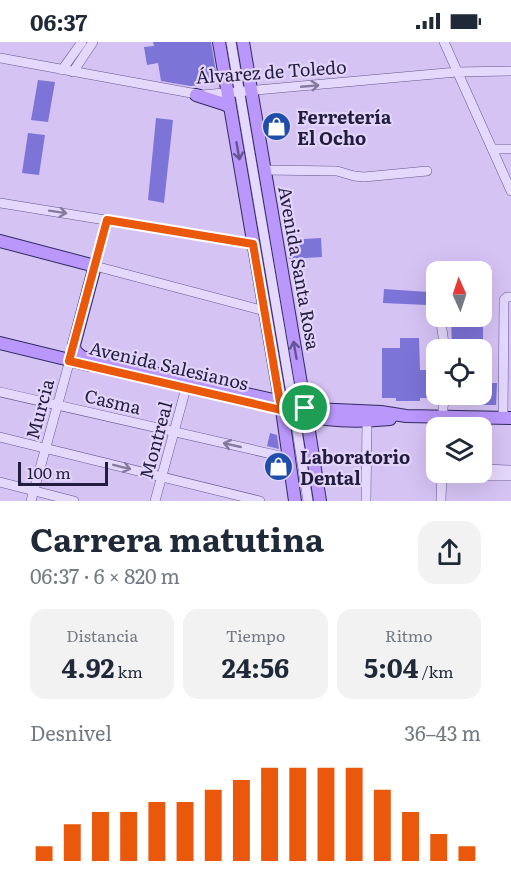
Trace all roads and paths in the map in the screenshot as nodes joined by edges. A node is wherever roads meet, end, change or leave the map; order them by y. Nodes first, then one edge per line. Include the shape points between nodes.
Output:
1 (82, 42) edge
2 (93, 42) edge
3 (219, 42) edge
4 (231, 42) edge
5 (243, 42) edge
6 (444, 42) edge
7 (0, 58) edge
8 (62, 70) junction
9 (511, 71) edge
10 (73, 72) junction
11 (457, 72) junction
12 (240, 93) junction
13 (195, 95) junction
14 (230, 107) junction
15 (493, 149) junction
16 (511, 149) edge
17 (264, 170) junction
18 (427, 171) dead end
19 (511, 191) edge
20 (0, 203) edge
21 (107, 220) junction
22 (0, 241) edge
23 (253, 244) junction
24 (95, 266) junction
25 (508, 297) edge
26 (265, 311) junction
27 (0, 344) edge
28 (74, 345) junction
29 (69, 361) junction
30 (186, 388) junction
31 (0, 392) edge
32 (57, 405) junction
33 (294, 409) junction
34 (406, 416) junction
35 (507, 418) edge
36 (426, 419) edge
37 (492, 419) edge
38 (367, 420) junction
39 (174, 432) junction
40 (0, 437) edge
41 (45, 448) junction
42 (289, 458) junction
43 (492, 471) edge
44 (492, 473) edge
45 (507, 473) edge
46 (162, 477) junction
47 (0, 482) edge
48 (442, 483) edge
49 (34, 491) junction
50 (31, 501) edge
51 (74, 501) edge
52 (155, 501) edge
53 (260, 501) edge
54 (295, 501) edge
55 (308, 501) edge
56 (320, 501) edge
57 (366, 501) edge
58 (441, 501) edge

1 - 8 street
2 - 10 street
3 - 12 main road, Avenida Santa Rosa
4 - 12 street
5 - 12 main road, Avenida Santa Rosa
6 - 11 street
7 - 8 street, Álvarez de Toledo
8 - 10 street, Álvarez de Toledo
9 - 11 street, Álvarez de Toledo
10 - 13 street, Álvarez de Toledo
12 -> 11 street, Álvarez de Toledo
11 - 15 street
12 - 13 street, Álvarez de Toledo
12 - 14 main road, Avenida Santa Rosa
12 - 17 main road, Avenida Santa Rosa
12 - 33 street
13 - 14 main road
14 -> 23 main road, Avenida Santa Rosa
15 - 16 street
15 - 19 street
17 - 18 street via 337,171 364,177
33 -> 17 main road, Avenida Santa Rosa
20 -> 21 street
21 - 23 street
21 - 24 street
22 - 24 main road
23 - 26 main road, Avenida Santa Rosa
24 - 26 street
24 - 28 main road
25 - 35 street
26 - 33 main road, Avenida Santa Rosa
27 - 29 main road, Avenida Salesianos
28 - 29 street, Murcia
28 - 33 main road, Avenida Salesianos via 77,354 84,357
29 - 30 main road, Avenida Salesianos
29 - 32 street, Murcia
30 - 33 main road, Avenida Salesianos
30 - 39 street, Montreal
31 - 32 street, Casma
32 - 39 street, Casma
32 - 41 street, Murcia
33 - 34 main road
33 - 38 main road via 334,420
33 - 42 main road, Avenida Santa Rosa
33 - 55 street
33 - 56 main road, Avenida Santa Rosa
34 - 36 main road
34 - 38 main road
35 - 37 main road
38 - 57 street
42 -> 39 street, Casma
39 - 46 street, Montreal
40 - 41 street
41 -> 46 street
41 - 49 street, Murcia
42 - 54 main road, Avenida Santa Rosa
43 - 45 street
44 - 45 street
46 - 52 street, Montreal
46 - 53 street
47 - 49 street
48 - 58 street
49 - 50 street, Murcia
49 - 51 street

